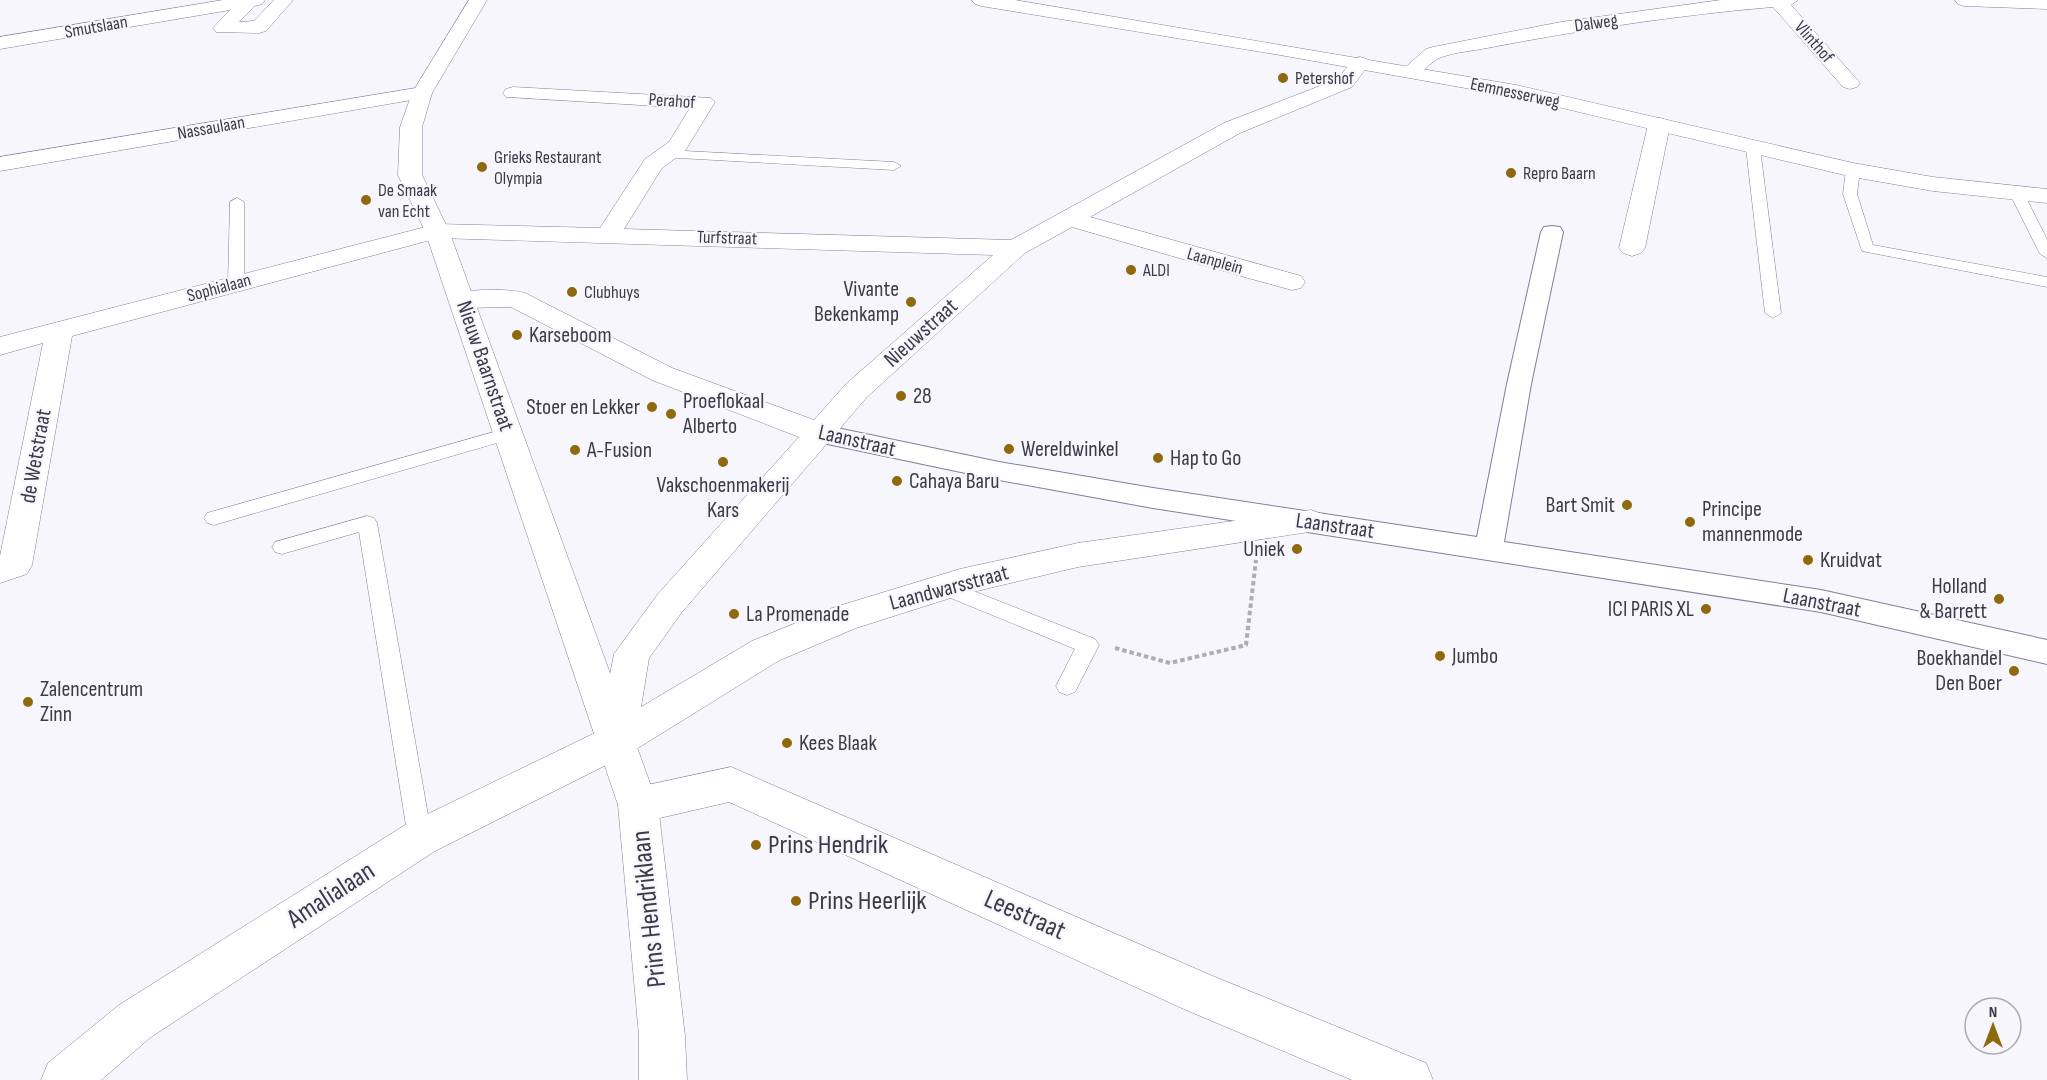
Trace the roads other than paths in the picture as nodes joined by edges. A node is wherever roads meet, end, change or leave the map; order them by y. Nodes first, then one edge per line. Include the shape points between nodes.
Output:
1 (284, 0) edge
2 (478, 0) edge
3 (981, 0) edge
4 (1789, 0) edge
5 (1964, 0) edge
6 (253, 1) edge
7 (1778, 1) edge
8 (1716, 3) edge
9 (2047, 3) edge
10 (0, 43) edge
11 (1360, 63) junction
12 (1410, 72) junction
13 (1850, 83) dead end
14 (422, 93) junction
15 (513, 93) dead end
16 (1659, 125) junction
17 (1753, 148) junction
18 (666, 154) junction
19 (0, 164) edge
20 (894, 166) dead end
21 (1853, 170) junction
22 (2017, 194) junction
23 (2047, 196) edge
24 (237, 202) dead end
25 (1069, 218) junction
26 (437, 231) junction
27 (1552, 232) dead end
28 (609, 234) junction
29 (1016, 248) junction
30 (1632, 248) dead end
31 (2047, 254) edge
32 (1292, 282) dead end
33 (2047, 282) edge
34 (236, 284) junction
35 (462, 300) junction
36 (1773, 313) dead end
37 (59, 331) junction
38 (0, 346) edge
39 (818, 433) junction
40 (508, 434) junction
41 (214, 518) dead end
42 (1311, 522) junction
43 (282, 547) dead end
44 (1489, 548) junction
45 (0, 570) edge
46 (943, 587) junction
47 (2047, 652) edge
48 (1067, 686) dead end
49 (616, 741) junction
50 (638, 805) junction
51 (420, 838) junction
52 (65, 1080) edge
53 (663, 1080) edge
54 (1409, 1080) edge

1 - 6 street via 259,27 223,28
2 - 14 street, Nieuw Baarnstraat
3 - 11 street, Eemnesserweg
4 - 7 street, Dalweg
5 - 9 street
6 - 10 street, Smutslaan
7 - 8 street, Dalweg
7 - 13 street, Vlinthof
8 - 12 street, Dalweg via 1473,44 1433,54
11 - 12 street, Eemnesserweg
11 - 25 street, Nieuwstraat via 1345,84 1232,128
12 - 16 street, Eemnesserweg via 1516,91
14 - 19 street, Nassaulaan
14 - 26 street, Nieuw Baarnstraat via 411,127 410,175
15 - 18 street, Perahof via 704,102 677,146
16 - 17 street, Eemnesserweg
16 - 30 street
17 - 21 street, Eemnesserweg
17 - 36 lane
18 - 20 lane
18 - 28 street, Perahof via 653,164
21 - 22 street, Eemnesserweg
21 - 33 lane via 1850,194 1867,248
22 - 23 street, Eemnesserweg
22 - 31 lane
24 - 34 lane
25 - 29 street, Nieuwstraat
25 - 32 street, Laanplein
26 - 28 street, Turfstraat
26 - 34 street, Sophialaan
26 - 35 street, Nieuw Baarnstraat
27 - 44 street
28 - 29 street, Turfstraat
29 - 39 street, Nieuwstraat via 857,390
34 - 37 street, Sophialaan
35 - 39 street, Laanstraat via 516,299 662,374
35 - 40 street, Nieuw Baarnstraat
37 - 38 street, Sophialaan
37 - 45 street, de Wetstraat via 15,565
39 - 42 street, Laanstraat via 999,471
39 - 49 street, Nieuwstraat via 670,603 632,654
40 - 41 lane
40 - 49 street, Nieuw Baarnstraat
42 - 44 street, Laanstraat
42 - 46 street, Laandwarsstraat via 1078,555
43 - 51 lane via 367,523
44 - 47 street, Laanstraat via 1821,600
46 - 48 lane via 1088,645
46 - 49 street, Laandwarsstraat via 844,618 765,651
49 - 50 street, Prins Hendriklaan
49 - 51 street, Amalialaan
50 - 53 street, Prins Hendriklaan
50 - 54 street, Leestraat via 731,784 1202,994
51 - 52 street, Amalialaan via 135,1021

